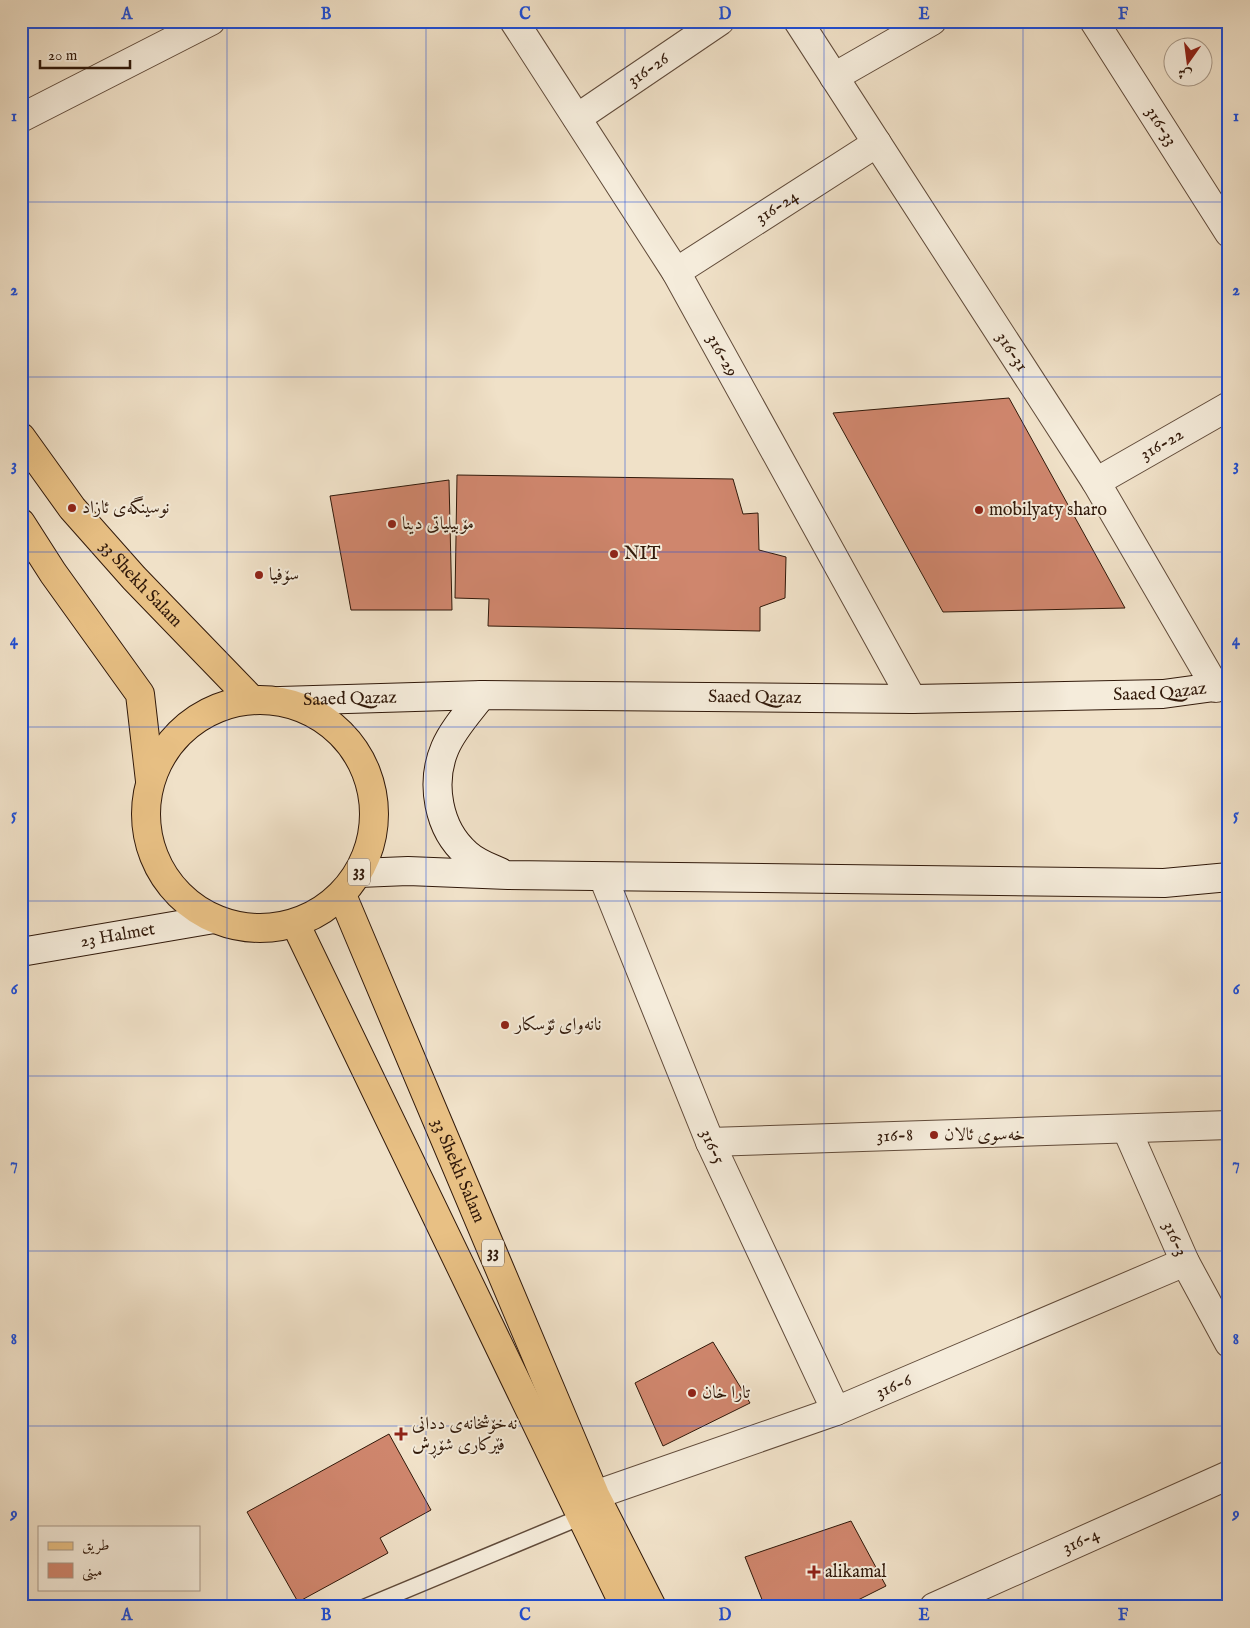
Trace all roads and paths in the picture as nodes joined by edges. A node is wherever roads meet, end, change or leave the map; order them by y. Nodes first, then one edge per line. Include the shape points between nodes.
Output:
1 (211, 21) edge
2 (514, 21) edge
3 (720, 21) edge
4 (798, 21) edge
5 (932, 21) edge
6 (1097, 22) edge
7 (834, 77) junction
8 (21, 118) edge
9 (577, 118) junction
10 (877, 143) junction
11 (1229, 232) edge
12 (676, 272) junction
13 (1229, 406) edge
14 (21, 437) edge
15 (1096, 482) junction
16 (21, 523) edge
17 (1222, 687) edge
18 (482, 695) junction
19 (912, 698) junction
20 (252, 700) junction
21 (280, 701) junction
22 (150, 781) junction
23 (359, 872) junction
24 (508, 875) junction
25 (603, 876) junction
26 (1229, 877) edge
27 (342, 894) junction
28 (214, 919) junction
29 (296, 924) junction
30 (21, 952) edge
31 (1229, 1125) edge
32 (1127, 1130) junction
33 (710, 1142) junction
34 (1185, 1262) junction
35 (1229, 1343) edge
36 (836, 1411) junction
37 (1229, 1475) edge
38 (588, 1506) junction
39 (364, 1607) edge
40 (625, 1607) edge
41 (652, 1607) edge
42 (934, 1607) edge

1 - 8 street
2 - 9 street, 316-29
3 - 9 street, 316-26
4 - 7 street, 316-31
5 - 7 street
6 - 11 street, 316-33
7 - 10 street, 316-31
9 - 12 street, 316-29
10 - 12 street, 316-24
10 - 15 street, 316-31
12 - 19 street, 316-29
13 - 15 street, 316-22
14 - 20 main road, 33 Shekh Salam via 72,508 134,578
15 - 17 street, 316-31
16 - 22 main road, 33 via 140,694
17 - 19 street, Saaed Qazaz via 1163,694
18 - 19 street, Saaed Qazaz
18 - 21 street, Saaed Qazaz
18 - 24 street via 445,748 437,774 438,802 450,834 466,854
20 - 21 main road, 33
20 - 22 main road, 33 via 225,705 192,722 161,756
21 - 23 main road, 33 via 306,710 330,724 350,743 364,766 373,793 375,820 370,848
22 - 28 main road, 33 via 145,808 147,836 156,862 170,886 190,905
23 - 24 street
23 - 27 main road, 33
24 - 25 street
25 - 26 street via 1164,883
25 - 33 street, 316-5
27 - 29 main road, 33 via 321,912
27 - 38 main road, 33 Shekh Salam / 33
28 - 29 main road, 33 via 240,927
28 - 30 street, 23 Halmet
29 - 38 main road, 33 Shekh Salam / 33
31 - 32 street, 316-8
32 - 33 street, 316-8
32 - 34 street, 316-3
33 - 36 street, 316-5
34 - 35 street, 316-3
34 - 36 street, 316-6
36 - 38 street, 316-6
37 - 42 street, 316-4
38 - 39 lane
38 - 40 main road, 33 Shekh Salam / 33
38 - 41 main road, 33 Shekh Salam / 33

